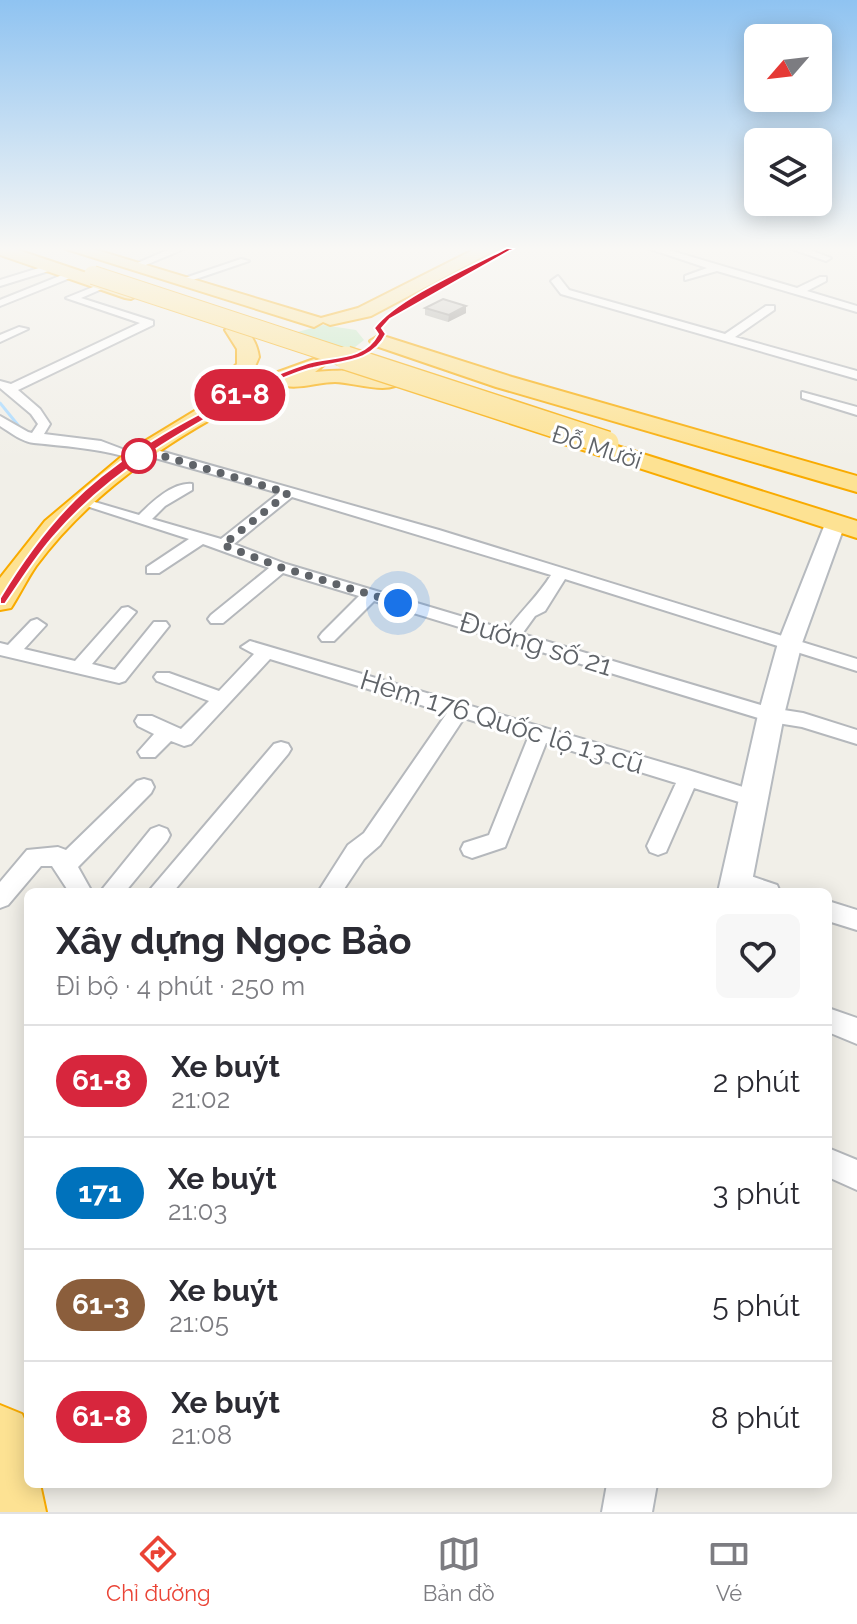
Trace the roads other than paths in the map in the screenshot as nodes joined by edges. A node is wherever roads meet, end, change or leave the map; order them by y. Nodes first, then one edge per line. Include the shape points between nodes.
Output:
1 (138, 320) edge
2 (211, 320) edge
3 (252, 320) edge
4 (313, 320) edge
5 (340, 320) edge
6 (375, 320) edge
7 (383, 320) edge
8 (397, 320) edge
9 (397, 320) edge
10 (663, 320) edge
11 (753, 320) edge
12 (392, 323) junction
13 (23, 329) dead end
14 (235, 330) junction
15 (726, 338) junction
16 (0, 339) edge
17 (269, 343) junction
18 (336, 363) junction
19 (314, 365) junction
20 (361, 371) junction
21 (855, 373) edge
22 (392, 381) junction
23 (262, 385) junction
24 (6, 386) edge
25 (219, 392) junction
26 (806, 395) dead end
27 (857, 411) edge
28 (0, 420) edge
29 (30, 438) junction
30 (0, 440) edge
31 (140, 451) junction
32 (187, 487) dead end
33 (288, 493) junction
34 (81, 502) junction
35 (849, 503) edge
36 (141, 521) junction
37 (201, 538) junction
38 (223, 545) junction
39 (0, 566) edge
40 (280, 567) junction
41 (153, 570) dead end
42 (560, 574) junction
43 (370, 595) junction
44 (0, 601) edge
45 (128, 612) dead end
46 (217, 619) dead end
47 (37, 625) dead end
48 (160, 626) dead end
49 (328, 637) dead end
50 (511, 637) junction
51 (790, 643) junction
52 (5, 651) edge
53 (857, 665) edge
54 (79, 668) junction
55 (163, 677) dead end
56 (222, 699) junction
57 (460, 709) junction
58 (771, 715) junction
59 (145, 721) dead end
60 (168, 732) junction
61 (540, 733) junction
62 (857, 737) edge
63 (281, 749) dead end
64 (148, 752) dead end
65 (688, 778) junction
66 (144, 787) dead end
67 (752, 798) junction
68 (159, 835) dead end
69 (658, 846) dead end
70 (472, 849) dead end
71 (65, 865) junction
72 (735, 887) edge
73 (79, 888) edge
74 (114, 888) edge
75 (162, 888) edge
76 (332, 888) edge
77 (0, 898) edge
78 (832, 912) edge
79 (857, 920) edge
80 (832, 1022) edge
81 (857, 1031) edge
82 (832, 1164) edge
83 (857, 1175) edge
84 (0, 1436) edge
85 (631, 1488) edge
86 (13, 1512) edge
87 (627, 1512) edge

1 - 24 street via 149,323
2 - 14 highway
3 - 35 highway, Đỗ Mười, bridge
4 - 17 highway
5 - 12 highway, Đỗ Mười
6 - 12 highway
7 - 12 highway
8 - 12 highway
9 - 12 highway
10 - 15 street
11 - 15 street
12 - 18 highway via 365,352
12 - 20 highway via 389,356
12 - 35 highway, Đỗ Mười via 418,354
13 - 16 street
14 - 17 highway
14 - 25 highway via 249,361
15 - 21 street
17 - 19 highway via 286,359
17 - 25 highway via 265,365
18 - 19 highway
18 - 20 highway, Đỗ Mười
19 - 23 highway
20 - 22 highway, Đỗ Mười
22 - 23 highway via 328,376
22 - 35 highway, Đỗ Mười
23 - 31 highway
24 - 29 street via 44,424
25 - 31 highway via 158,427
26 - 27 street
28 - 29 street
29 - 30 street
29 - 31 street
31 - 33 street
31 - 34 highway
31 - 39 highway via 68,491
32 - 36 street
33 - 38 street
33 - 42 street
34 - 36 street, Đường số 21
34 - 44 highway via 49,534
35 - 51 street
36 - 37 street, Đường số 21
37 - 38 street, Đường số 21
37 - 41 street
38 - 40 street, Đường số 21
40 - 43 street, Đường số 21
40 - 46 street
42 - 50 street
42 - 51 street
43 - 49 street
43 - 50 street, Đường số 21
45 - 54 street
47 - 52 street
48 - 54 street via 119,677
50 - 58 street, Đường số 21
51 - 53 street
51 - 58 street
52 - 54 street
55 - 56 street
56 - 57 street, Hèm 176 Quốc lộ 13 cũ via 259,650
56 - 60 street via 184,739
57 - 61 street, Hèm 176 Quốc lộ 13 cũ
57 - 76 street via 372,839 356,852
58 - 62 street, Đường số 21
58 - 67 street
59 - 60 street
60 - 64 street
61 - 65 street, Hèm 176 Quốc lộ 13 cũ
61 - 70 street via 497,841
63 - 75 street
65 - 67 street, Hèm 176 Quốc lộ 13 cũ
65 - 69 street
66 - 71 street
67 - 72 street
68 - 74 street
71 - 73 street
71 - 77 street via 58,856 35,857
78 - 79 street
80 - 81 street
82 - 83 street
84 - 86 highway
85 - 87 street

